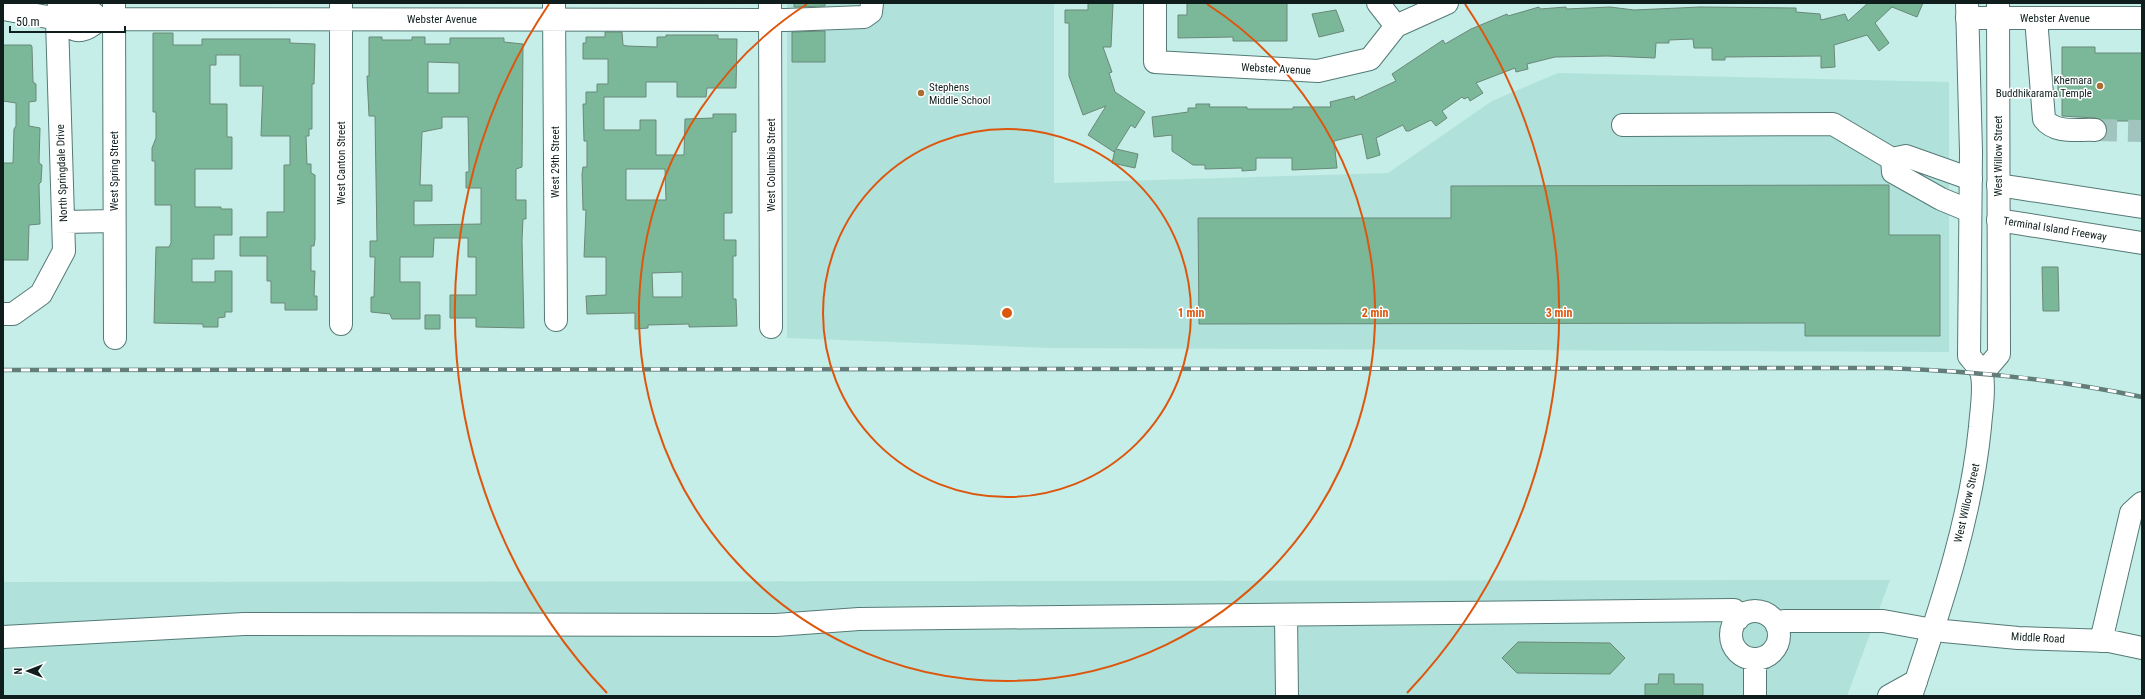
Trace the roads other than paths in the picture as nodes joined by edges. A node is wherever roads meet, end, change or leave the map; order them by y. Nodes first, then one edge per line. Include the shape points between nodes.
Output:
1 (872, 3) edge
2 (1155, 3) edge
3 (1378, 3) edge
4 (1446, 3) edge
5 (3, 9) edge
6 (1967, 10) edge
7 (341, 11) edge
8 (554, 11) edge
9 (770, 11) edge
10 (1998, 11) edge
11 (2088, 11) edge
12 (60, 14) edge
13 (109, 14) edge
14 (2036, 18) junction
15 (2142, 18) edge
16 (1396, 26) junction
17 (1623, 126) dead end
18 (2095, 130) tunnel mouth
19 (1892, 158) junction
20 (1971, 179) junction
21 (1998, 185) junction
22 (2142, 207) edge
23 (1970, 210) junction
24 (114, 220) junction
25 (1998, 220) junction
26 (64, 222) junction
27 (2142, 243) edge
28 (3, 314) edge
29 (556, 320) dead end
30 (342, 324) dead end
31 (771, 327) dead end
32 (115, 338) dead end
33 (1982, 374) junction
34 (2142, 503) edge
35 (1286, 616) junction
36 (1738, 619) junction
37 (1777, 626) junction
38 (1933, 630) junction
39 (3, 637) edge
40 (2101, 641) junction
41 (2142, 648) edge
42 (1755, 659) junction
43 (1913, 688) edge
44 (1287, 696) edge
45 (1755, 696) edge
46 (1889, 696) edge

1 - 9 main road, Webster Avenue via 871,12 864,17
2 - 16 main road, Webster Avenue via 1155,62 1318,71 1370,58
3 - 16 main road
4 - 16 main road, Webster Avenue
5 - 12 main road
6 - 10 main road, Webster Avenue
6 - 20 main road
7 - 8 main road, Webster Avenue
7 - 13 main road, Webster Avenue
7 - 30 main road, West Canton Street
8 - 9 main road, Webster Avenue
8 - 29 main road, West 29th Street
9 - 31 main road, West Columbia Street
10 - 14 main road, Webster Avenue
10 - 21 main road, West Willow Street
11 - 14 main road, Webster Avenue
11 - 15 main road, Webster Avenue
12 - 13 main road via 70,28 76,30 88,29
12 - 26 main road, North Springdale Drive
13 - 24 main road, West Spring Street
14 - 18 main road via 2044,119 2053,127
17 - 19 main road via 1833,124
19 - 20 main road via 1906,156
19 - 23 main road, Terminal Island Freeway via 1893,172 1941,199
20 - 21 main road
20 - 23 main road
21 - 22 main road
21 - 25 main road, West Willow Street
23 - 25 main road, Terminal Island Freeway
23 - 33 main road via 1969,356
24 - 26 main road
24 - 32 main road, West Spring Street
25 - 27 main road, Terminal Island Freeway
25 - 33 main road, West Willow Street via 1999,354
26 - 28 main road, North Springdale Drive via 64,251 41,294 13,314
33 - 38 main road, West Willow Street via 1977,460 1966,513
34 - 40 main road via 2131,513
35 - 36 main road via 1734,610
35 - 39 main road via 859,619 776,625 244,624
35 - 44 main road
36 - 37 main road via 1752,612 1760,612 1767,615
36 - 42 main road via 1732,633 1735,648 1747,658
37 - 38 main road, Middle Road via 1784,621 1883,621
37 - 42 main road via 1779,634 1775,648 1770,654
38 - 40 main road, Middle Road via 2018,638
38 - 43 main road, West Willow Street
40 - 41 main road, Middle Road
42 - 45 main road
43 - 46 main road

